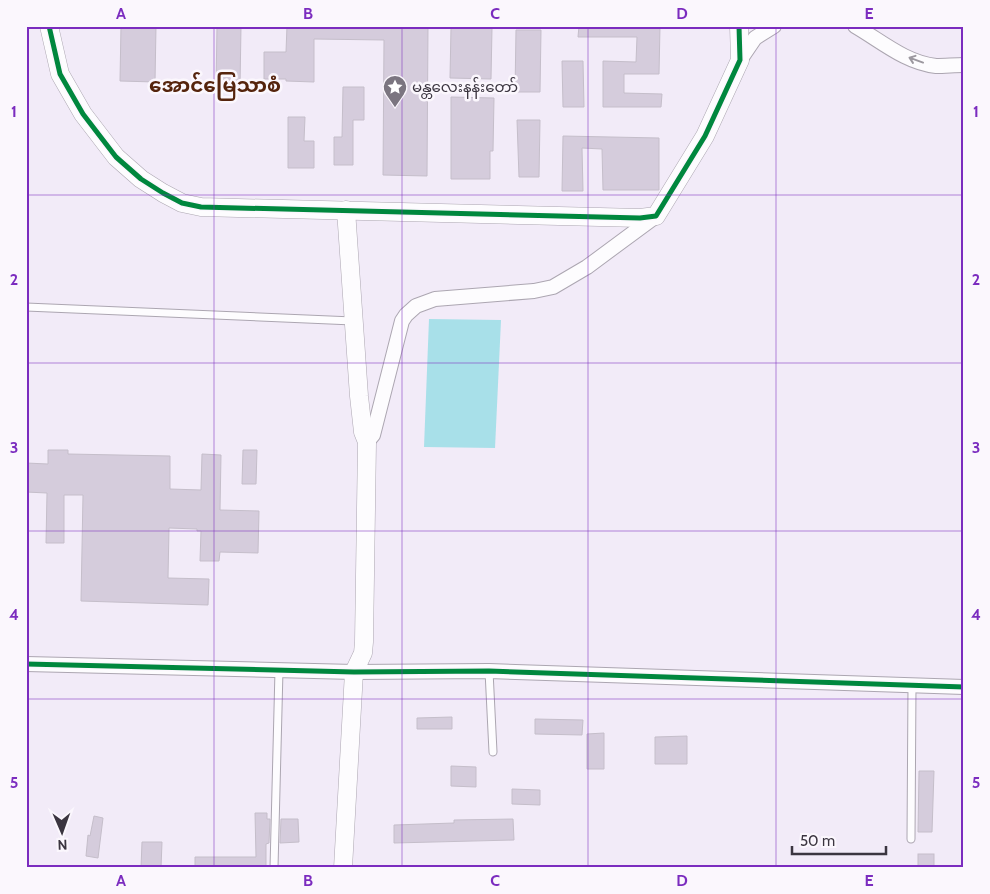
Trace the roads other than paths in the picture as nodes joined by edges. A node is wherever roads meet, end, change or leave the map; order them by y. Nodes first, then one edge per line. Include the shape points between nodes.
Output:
1 (49, 26) edge
2 (739, 26) edge
3 (774, 26) edge
4 (855, 26) edge
5 (740, 60) junction
6 (964, 65) edge
7 (346, 210) junction
8 (656, 216) junction
9 (26, 307) edge
10 (354, 321) junction
11 (367, 442) junction
12 (26, 664) edge
13 (279, 670) junction
14 (489, 671) junction
15 (354, 672) junction
16 (912, 686) junction
17 (964, 687) edge
18 (493, 752) dead end
19 (911, 839) dead end
20 (274, 868) edge
21 (343, 868) edge

1 - 7 street via 60,74 83,114 116,157 163,193 182,203 201,207
2 - 5 street
3 - 5 street via 755,38
6 -> 4 street via 936,66 916,62
5 - 8 street via 705,136
7 - 8 street
7 - 10 street
8 - 11 street via 587,267 553,287 436,299 410,310 402,321 373,435
9 - 10 lane
10 - 11 street via 363,432
11 - 15 street via 364,642
12 - 13 street
13 - 15 street
13 - 20 lane
14 - 15 street
14 - 16 street
14 - 18 lane
15 - 21 street
16 - 17 street
16 - 19 lane

